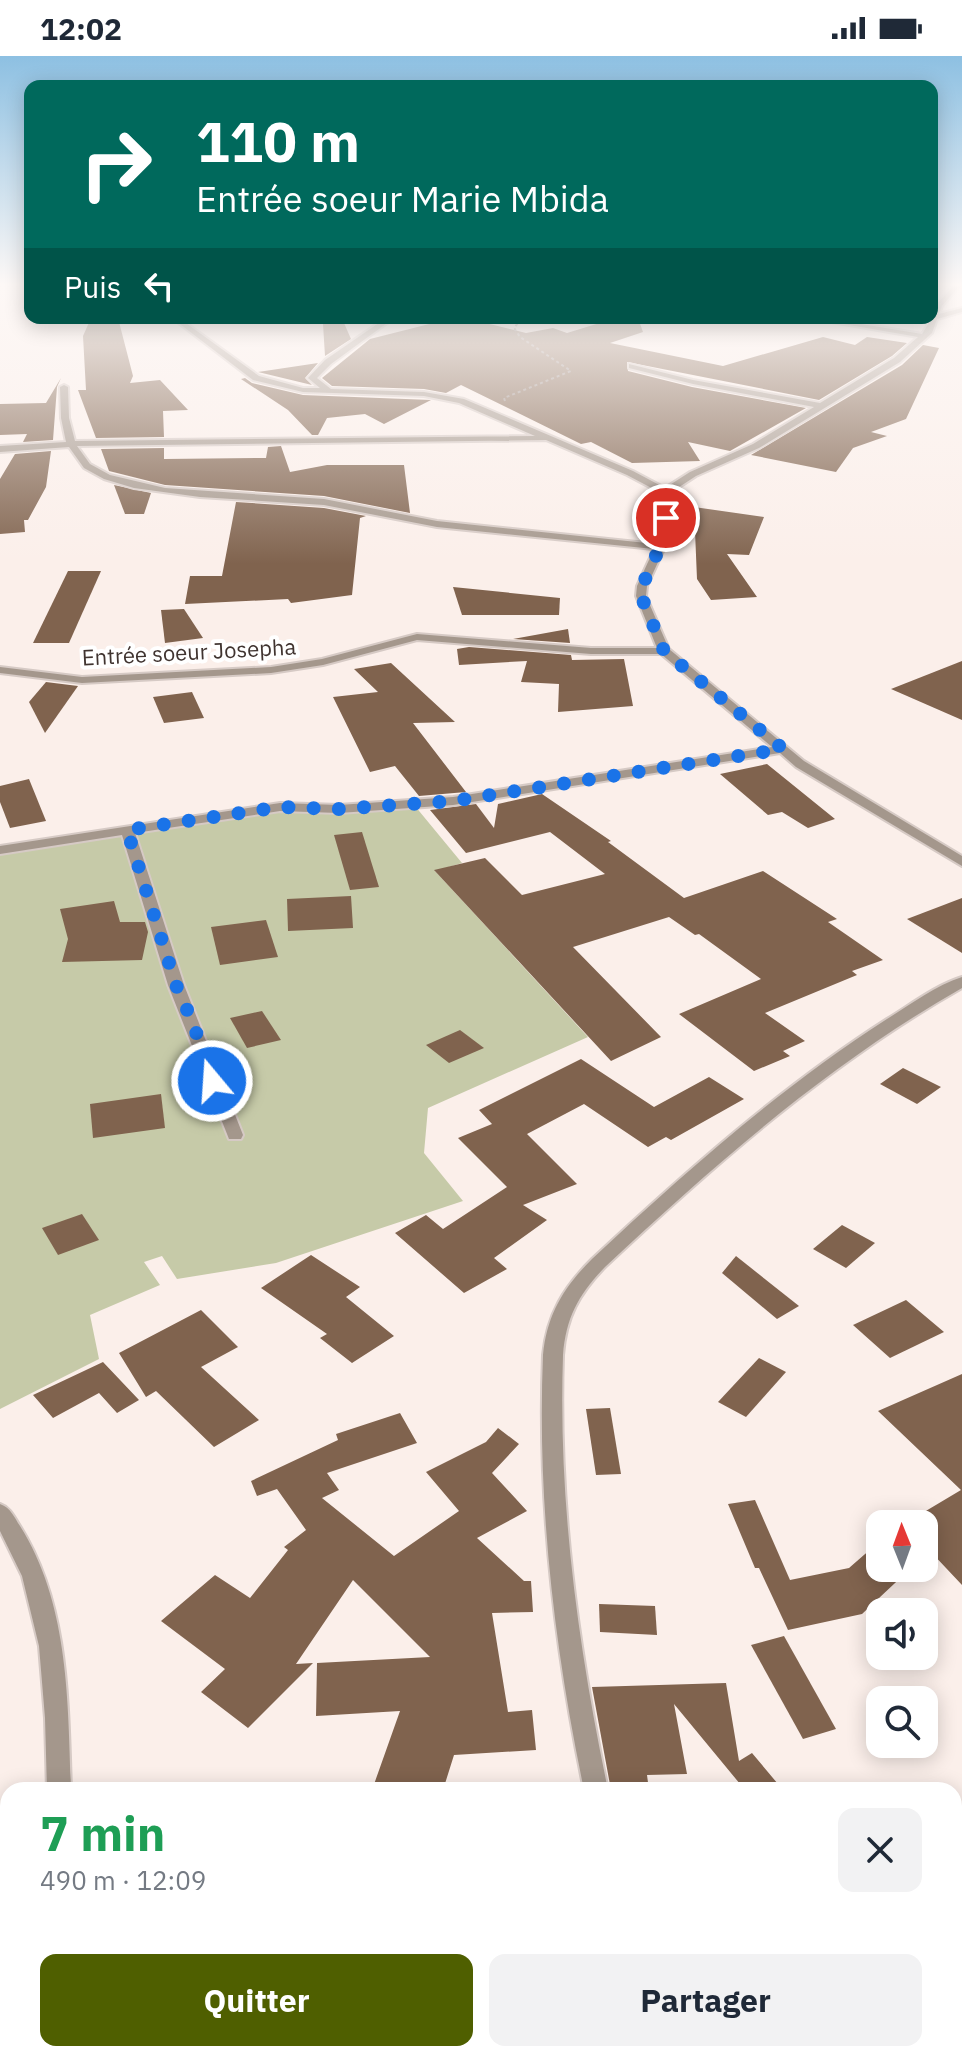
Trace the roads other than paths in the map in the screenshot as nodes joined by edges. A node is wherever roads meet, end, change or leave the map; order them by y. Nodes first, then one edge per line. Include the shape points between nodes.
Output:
1 (254, 377) edge
2 (313, 377) edge
3 (672, 377) edge
4 (870, 377) edge
5 (64, 387) dead end
6 (329, 391) junction
7 (822, 406) junction
8 (544, 438) junction
9 (73, 444) junction
10 (0, 449) edge
11 (665, 492) junction
12 (660, 547) junction
13 (664, 651) junction
14 (0, 670) edge
15 (783, 749) junction
16 (127, 830) junction
17 (0, 850) edge
18 (962, 862) edge
19 (962, 982) edge
20 (235, 1135) dead end
21 (0, 1513) edge
22 (59, 1782) edge
23 (594, 1782) edge

1 - 6 street
2 - 6 street
3 - 7 street
4 - 7 street
5 - 9 street via 66,426
6 - 8 street via 461,401
7 - 11 street
8 - 9 street
8 - 11 street
9 - 10 street
9 - 12 street via 84,465 133,485 328,502 436,524
11 - 12 street
12 - 13 street via 641,596
13 - 14 street, Entrée soeur Josepha via 591,651 417,637 271,670 82,680
13 - 15 street
15 - 16 street via 453,801 339,809 280,807
15 - 18 street via 821,778
16 - 17 street
16 - 20 street via 176,985
19 - 23 street via 805,1085 727,1148 594,1268 562,1309 554,1349 550,1468 572,1681
21 - 22 street via 17,1535 39,1588 56,1696

